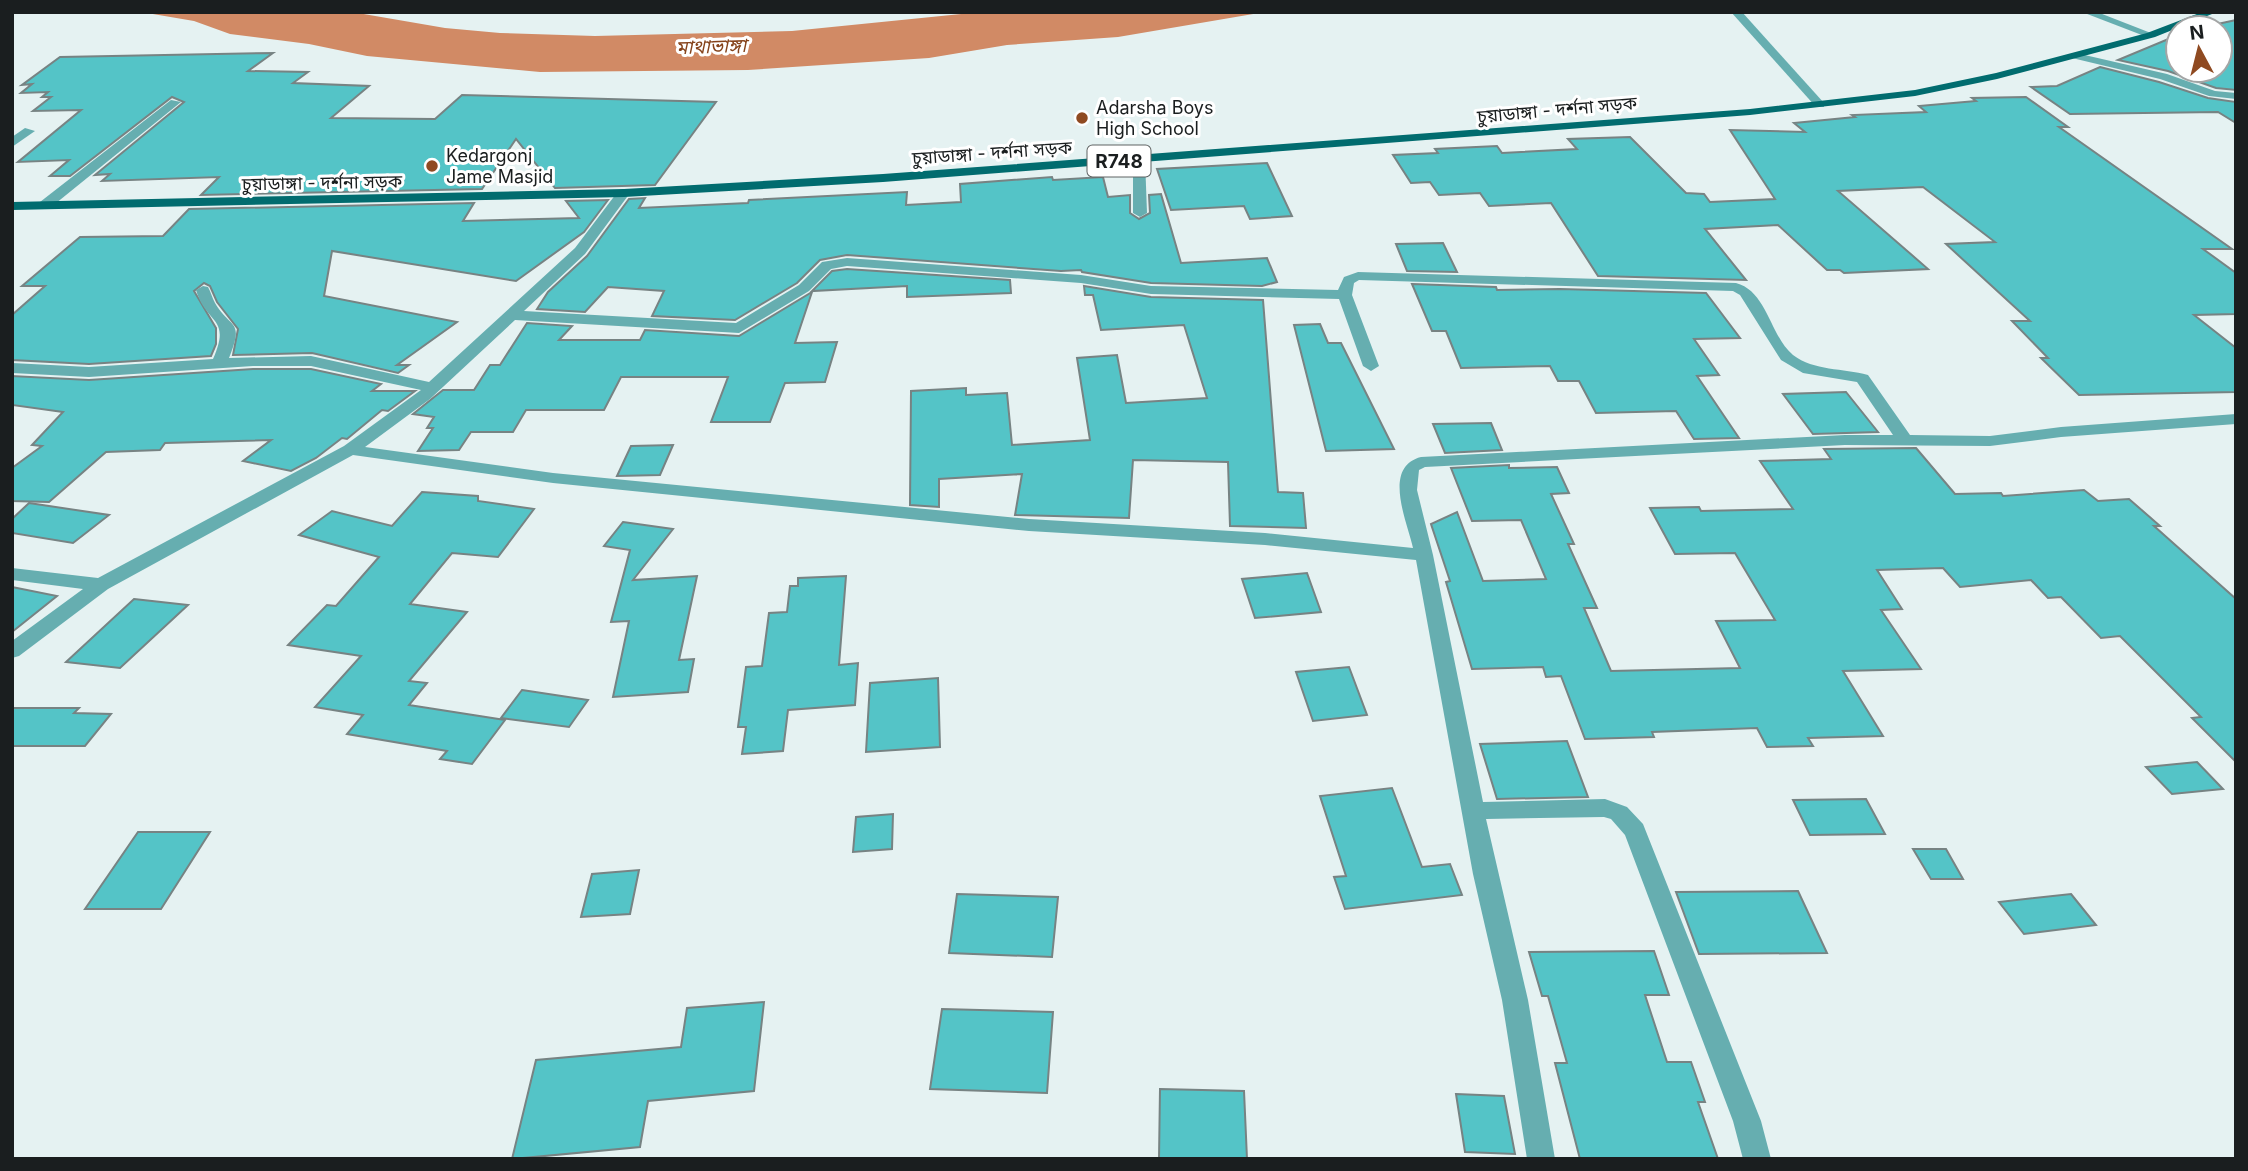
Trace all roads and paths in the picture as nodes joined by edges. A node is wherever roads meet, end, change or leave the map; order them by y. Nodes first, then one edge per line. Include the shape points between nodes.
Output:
1 (1736, 12) edge
2 (2087, 12) edge
3 (2212, 12) edge
4 (2151, 35) junction
5 (2076, 56) junction
6 (2236, 96) edge
7 (174, 102) dead end
8 (1820, 105) junction
9 (29, 131) dead end
10 (12, 143) edge
11 (1139, 159) junction
12 (624, 193) junction
13 (45, 205) junction
14 (12, 206) edge
15 (1140, 213) dead end
16 (203, 290) dead end
17 (1345, 295) junction
18 (512, 315) junction
19 (219, 363) junction
20 (1371, 366) dead end
21 (12, 368) edge
22 (433, 388) junction
23 (2236, 419) edge
24 (1904, 439) junction
25 (350, 450) junction
26 (1424, 555) junction
27 (12, 574) edge
28 (101, 585) junction
29 (12, 650) edge
30 (1475, 811) junction
31 (1541, 1159) edge
32 (1756, 1159) edge

1 - 8 street
2 - 4 street
3 - 4 main road, চুয়াডাঙ্গা - দর্শনা সড়ক / R748
4 - 5 main road, চুয়াডাঙ্গা - দর্শনা সড়ক / R748
5 - 6 street via 2163,76 2213,94
5 - 8 main road, চুয়াডাঙ্গা - দর্শনা সড়ক / R748 via 1915,93
7 - 13 street
8 - 11 main road, চুয়াডাঙ্গা - দর্শনা সড়ক / R748
9 - 10 street
11 - 12 main road, চুয়াডাঙ্গা - দর্শনা সড়ক / R748
11 - 15 street
12 - 13 main road, চুয়াডাঙ্গা - দর্শনা সড়ক / R748
12 - 18 street via 580,251
13 - 14 main road, চুয়াডাঙ্গা - দর্শনা সড়ক / R748
16 - 19 street via 204,300 226,323 230,341
17 - 18 street via 1151,290 1081,279 846,262 827,265 804,288 739,328
17 - 20 street
17 - 24 street via 1346,283 1358,276 1736,287 1745,292 1786,357 1809,370 1862,378
18 - 22 street
19 - 21 street via 103,372
19 - 22 street via 311,361
22 - 25 street
23 - 24 street via 1990,441
24 - 26 street via 1421,462 1409,472 1408,490
25 - 26 street via 553,478 1030,524
25 - 28 street
26 - 30 street
27 - 28 street
28 - 29 street
30 - 31 street via 1515,1000
30 - 32 street via 1605,808 1619,813 1635,830 1747,1121

